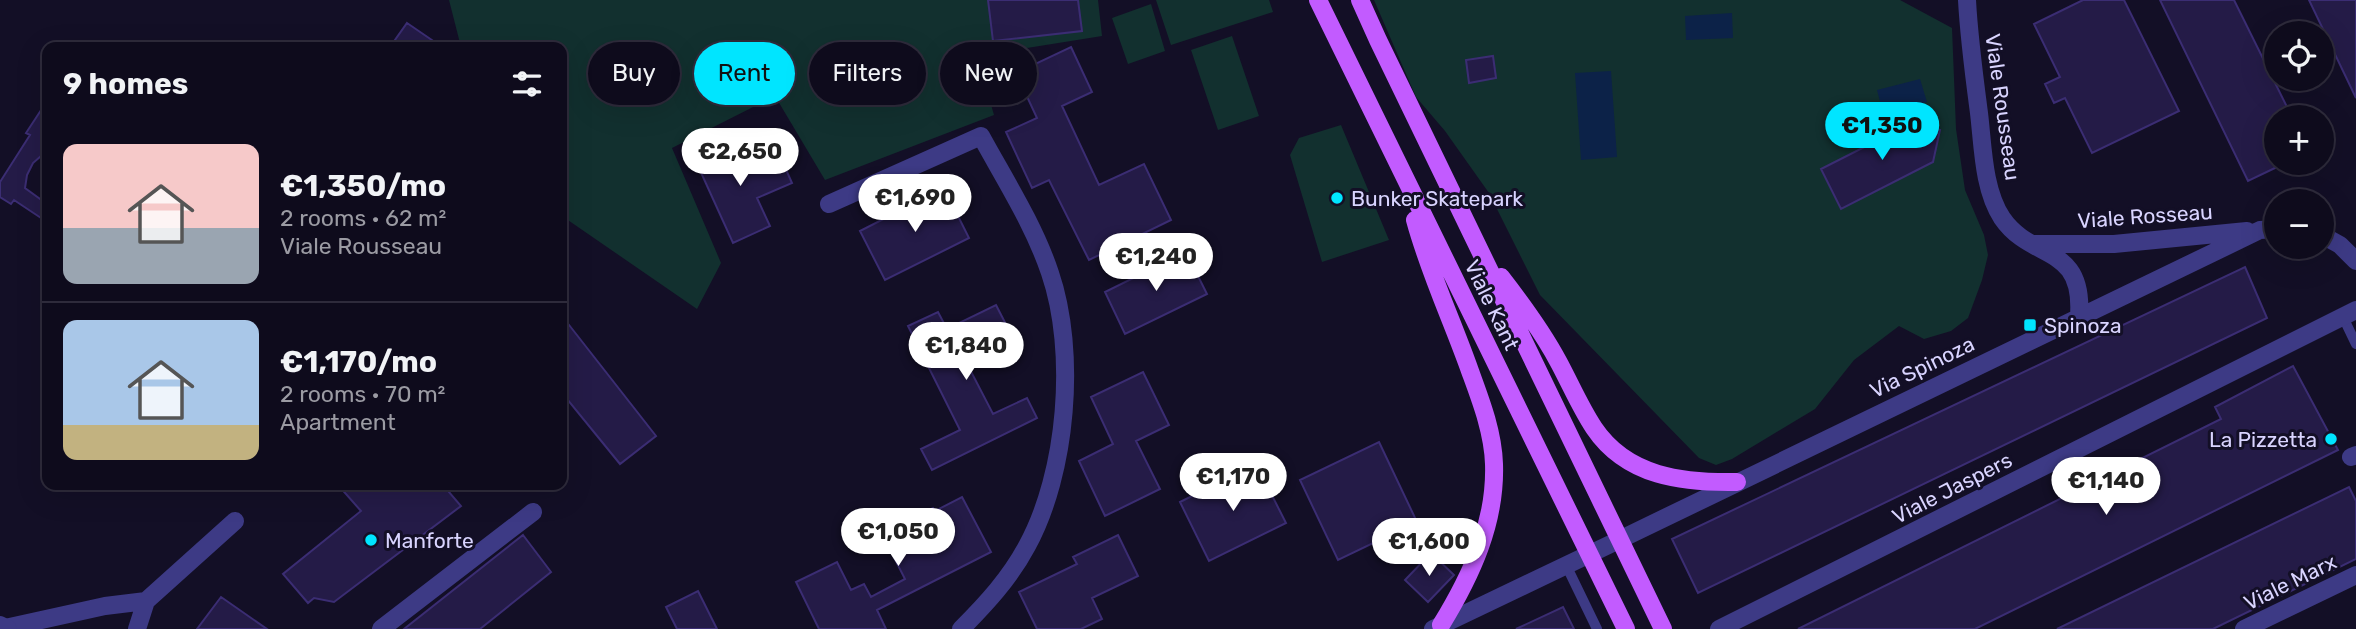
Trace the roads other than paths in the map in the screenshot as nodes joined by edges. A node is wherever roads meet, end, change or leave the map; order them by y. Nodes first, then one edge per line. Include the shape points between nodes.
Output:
1 (1318, 0) edge
2 (1360, 0) edge
3 (1967, 0) edge
4 (1408, 185) junction
5 (829, 204) dead end
6 (2264, 229) edge
7 (2264, 231) edge
8 (2334, 241) edge
9 (2034, 244) junction
10 (1477, 245) junction
11 (2356, 261) edge
12 (2349, 313) edge
13 (2079, 316) junction
14 (2356, 344) edge
15 (1737, 482) junction
16 (533, 512) dead end
17 (235, 521) dead end
18 (1619, 540) junction
19 (1589, 554) junction
20 (1566, 565) junction
21 (2356, 575) edge
22 (146, 601) junction
23 (2256, 626) edge
24 (5, 627) edge
25 (1437, 627) edge
26 (137, 629) edge
27 (381, 629) edge
28 (961, 629) edge
29 (1597, 629) edge
30 (1626, 629) edge
31 (1663, 629) edge
32 (1719, 629) edge

1 - 4 main road, Viale Kant
2 - 10 main road, Viale Kant
3 - 9 street, Viale Rousseau via 1990,187 2007,223
4 - 19 main road, Viale Kant
4 - 25 main road via 1427,260 1482,403 1494,464 1481,547 1471,575
5 - 28 street via 981,136 1039,244 1060,304 1066,389 1044,510 1005,580
6 - 9 street, Viale Rosseau via 2114,244
7 - 13 street, Via Spinoza
8 - 11 street
9 - 13 street, Viale Rousseau via 2074,275 2080,292
10 - 15 main road via 1536,324 1591,424 1615,453 1665,477
10 - 18 main road, Viale Kant
12 - 14 lane
12 - 32 street, Viale Jaspers
13 - 15 street, Via Spinoza
15 - 18 street, Via Spinoza
16 - 27 street
17 - 22 street
18 - 19 street, Via Spinoza
18 - 31 main road, Viale Kant
19 - 20 street, Via Spinoza
19 - 30 main road, Viale Kant
20 - 25 street, Via Spinoza
20 - 29 lane
21 - 23 street, Viale Marx
22 - 24 street
22 - 26 street

